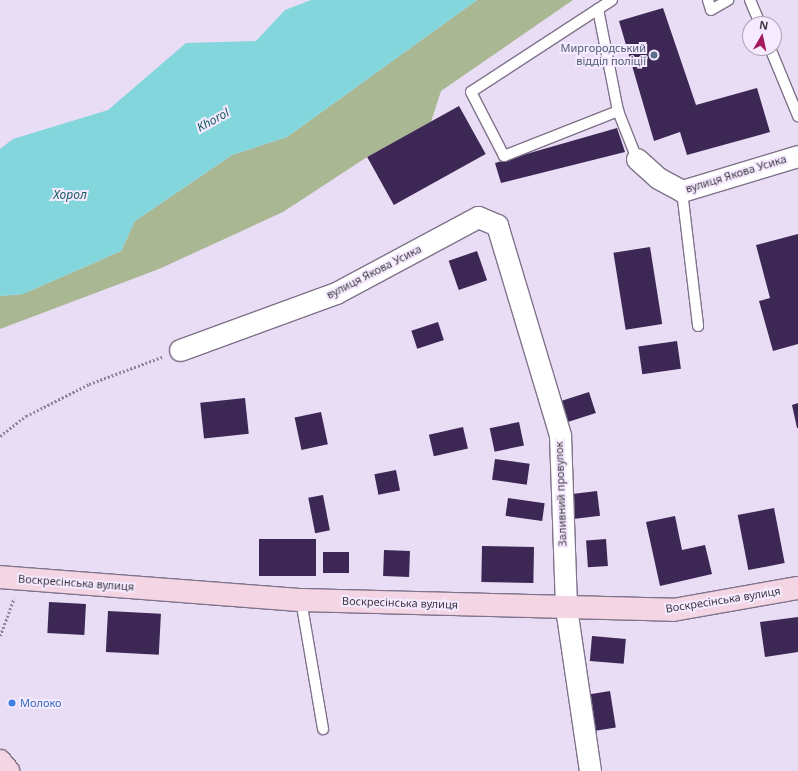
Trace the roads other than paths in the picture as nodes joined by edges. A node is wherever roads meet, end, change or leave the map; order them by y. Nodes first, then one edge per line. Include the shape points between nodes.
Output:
1 (612, 0) edge
2 (708, 0) edge
3 (728, 0) edge
4 (750, 0) edge
5 (598, 9) junction
6 (757, 16) edge
7 (773, 56) edge
8 (618, 111) junction
9 (798, 116) edge
10 (798, 156) edge
11 (637, 159) joint
12 (682, 191) junction
13 (497, 225) joint
14 (698, 326) dead end
15 (180, 350) road end
16 (0, 577) edge
17 (798, 588) edge
18 (301, 600) junction
19 (566, 608) junction
20 (323, 729) dead end
21 (590, 771) edge

1 - 5 lane
2 - 3 lane via 711,10
4 - 6 lane
5 - 8 lane
5 - 8 lane via 471,92 504,156
7 - 9 lane
8 - 11 lane
10 - 12 street, вулиця Якова Усика
11 - 12 street, вулиця Якова Усика via 658,178
12 - 14 lane
13 - 15 street, вулиця Якова Усика via 478,217 336,293
13 - 19 street, Заливний провулок via 560,435
16 - 18 street, Воскресінська вулиця
17 - 19 street, Воскресінська вулиця via 672,610
18 - 19 street, Воскресінська вулиця
18 - 20 lane
19 - 21 street, Заливний провулок

